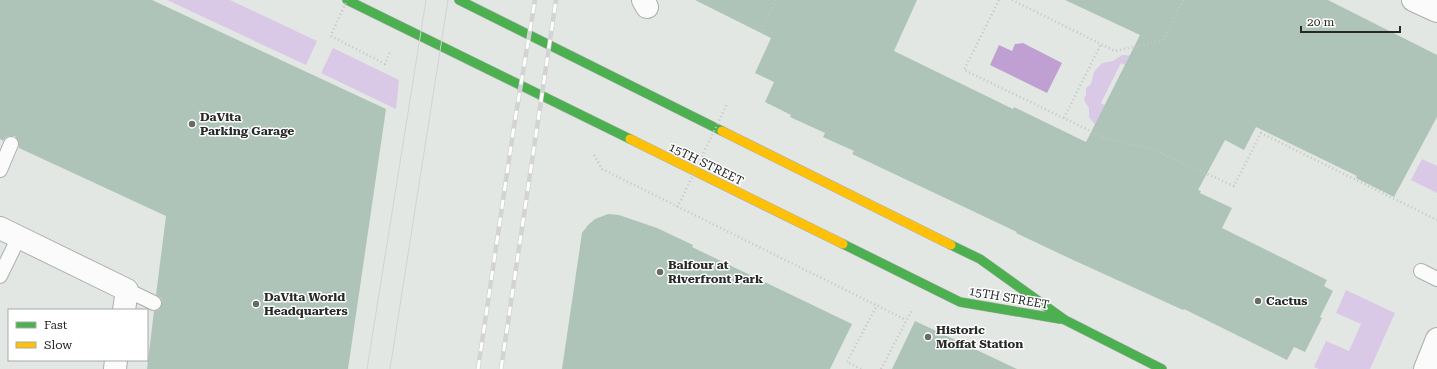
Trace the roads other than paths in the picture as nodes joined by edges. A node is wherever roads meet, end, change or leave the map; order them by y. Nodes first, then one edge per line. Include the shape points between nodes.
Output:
1 (347, 0) edge
2 (459, 0) edge
3 (1413, 0) edge
4 (1437, 11) edge
5 (11, 144) dead end
6 (0, 170) edge
7 (10, 233) edge
8 (1421, 271) dead end
9 (0, 276) edge
10 (1437, 279) edge
11 (126, 300) edge
12 (154, 303) dead end
13 (1065, 320) junction
14 (1437, 339) edge
15 (1162, 369) edge
16 (1425, 369) edge

1 - 13 main road, 15TH STREET via 960,302
2 - 13 main road, 15TH STREET via 980,259
3 - 4 street
5 - 6 lane
7 - 9 lane
7 - 11 street
8 - 10 lane
11 - 12 lane
13 - 15 main road, 15TH STREET
14 - 16 street

